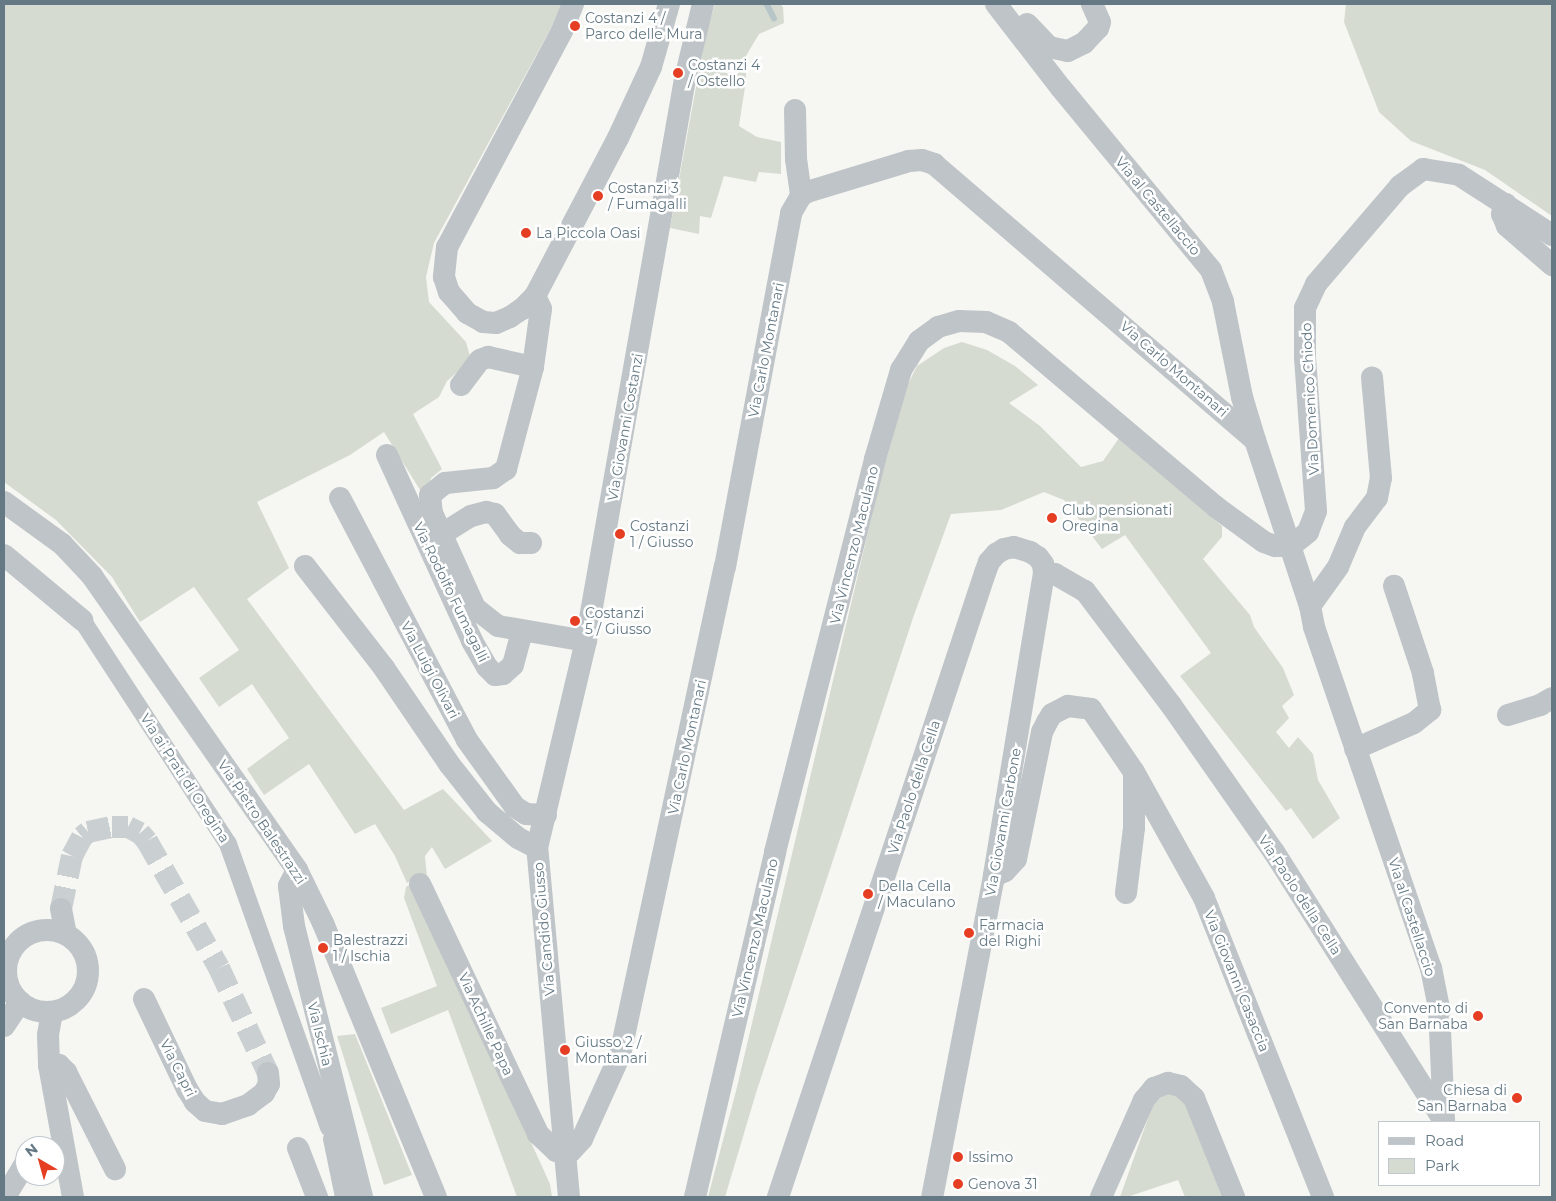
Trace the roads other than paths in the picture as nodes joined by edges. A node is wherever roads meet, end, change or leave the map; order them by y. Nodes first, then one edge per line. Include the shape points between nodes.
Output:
1 (573, 4) edge
2 (669, 4) edge
3 (703, 4) edge
4 (996, 4) edge
5 (1011, 4) edge
6 (1092, 4) edge
7 (795, 110) dead end
8 (801, 196) junction
9 (1506, 204) junction
10 (1552, 235) edge
11 (1552, 266) edge
12 (535, 296) junction
13 (533, 367) junction
14 (1372, 377) dead end
15 (461, 385) dead end
16 (1255, 440) junction
17 (387, 455) dead end
18 (340, 498) dead end
19 (4, 502) edge
20 (442, 534) junction
21 (532, 542) dead end
22 (1291, 546) junction
23 (4, 555) edge
24 (305, 566) dead end
25 (1044, 573) junction
26 (1394, 586) dead end
27 (1310, 606) junction
28 (82, 620) joint
29 (522, 631) junction
30 (586, 641) junction
31 (1552, 698) edge
32 (1508, 715) dead end
33 (1355, 749) junction
34 (1134, 772) junction
35 (546, 815) junction
36 (537, 848) junction
37 (297, 870) junction
38 (994, 876) junction
39 (420, 884) dead end
40 (1126, 893) dead end
41 (61, 909) tunnel mouth
42 (66, 934) junction
43 (144, 999) dead end
44 (20, 1002) junction
45 (52, 1012) junction
46 (4, 1026) edge
47 (49, 1065) junction
48 (268, 1073) tunnel mouth
49 (1445, 1121) edge
50 (57, 1136) edge
51 (298, 1148) dead end
52 (565, 1152) junction
53 (115, 1169) dead end
54 (65, 1173) edge
55 (15, 1180) edge
56 (5, 1197) edge
57 (73, 1197) edge
58 (317, 1197) edge
59 (344, 1197) edge
60 (362, 1197) edge
61 (436, 1197) edge
62 (569, 1197) edge
63 (695, 1197) edge
64 (778, 1197) edge
65 (932, 1197) edge
66 (1101, 1197) edge
67 (1234, 1197) edge
68 (1323, 1197) edge

1 - 12 street via 562,32 447,247 444,262 449,292 467,313 483,322 496,323 510,317
2 - 12 street via 651,67 618,138
3 - 30 street, Via Giovanni Costanzi via 685,80
4 - 16 street, Via al Castellaccio via 1210,270 1223,302 1242,397
5 - 6 street via 1042,41 1062,51 1077,48 1098,28 1100,22
7 - 8 street
8 - 16 street, Via Carlo Montanari via 909,160 934,164
8 - 52 street, Via Carlo Montanari via 791,213 725,567 620,1055 582,1139 575,1148
9 - 10 street, Via Domenico Chiodo
9 - 11 street via 1502,214 1507,226
9 - 22 street, Via Domenico Chiodo via 1459,175 1423,169 1400,186 1316,284 1305,308 1305,358 1316,511 1308,532
12 - 13 street, Via Rodolfo Fumagalli via 541,309
13 - 15 street via 488,357 480,360
13 - 20 street, Via Rodolfo Fumagalli via 506,469 493,478 445,483 430,495 432,513
14 - 27 street via 1382,478 1377,498 1355,527 1338,567
16 - 22 street
17 - 29 street, Via Rodolfo Fumagalli via 472,641 495,675 503,674 513,666
18 - 35 street, Via Luigi Olivari via 467,740 515,807 526,814
19 - 37 street, Via Pietro Balestrazzi via 62,544 92,576
20 - 21 street, Via Rodolfo Fumagalli via 471,516 486,512 495,514 520,543
20 - 29 street, Via Rodolfo Fumagalli via 475,608 498,626
22 - 27 street, Via al Castellaccio
22 - 63 street, Via Vincenzo Maculano via 1264,542 1216,507 1004,329 986,322 960,321 938,327 918,341 901,370 876,459 773,859
23 - 28 street, Via ai Prati di Oregina
24 - 36 street, Via Candido Giusso via 384,668 450,765 487,812 518,838
25 - 38 street, Via Giovanni Carbone
25 - 49 street, Via Paolo della Cella via 1055,574 1085,592 1160,690 1274,852
25 - 64 street, Via Paolo della Cella via 1038,557 1014,547 1004,549 989,562
26 - 33 street via 1423,673 1430,710 1414,723
27 - 33 street, Via al Castellaccio
28 - 59 street, Via ai Prati di Oregina via 228,844 330,1133
29 - 30 street, Via Rodolfo Fumagalli
30 - 35 street, Via Giovanni Costanzi
31 - 32 street
33 - 49 street, Via al Castellaccio via 1430,968 1438,1008
34 - 38 street, Via Giovanni Casaccia via 1090,708 1077,705 1052,714 1042,732 1016,859 1005,871
34 - 40 street via 1134,828
34 - 68 street, Via Giovanni Casaccia via 1204,898
35 - 36 street, Via Giovanni Costanzi
36 - 52 street, Via Candido Giusso
37 - 60 street, Via Ischia via 290,886 294,926
37 - 61 street, Via Pietro Balestrazzi via 320,916
38 - 65 street, Via Giovanni Carbone
39 - 52 street, Via Achille Papa via 538,1134 548,1146
41 - 42 street
42 - 44 street via 40,930 22,939 10,954 6,980
42 - 45 street via 84,953 88,965 87,978 75,1001
43 - 48 street, Via Capri via 187,1089 205,1111 222,1114 248,1105 264,1093 269,1084
44 - 45 street via 41,1012
44 - 46 street
45 - 47 street via 48,1035
47 - 50 street
47 - 53 street via 59,1065 66,1072
51 - 58 street
52 - 62 street, Via Candido Giusso
54 - 57 street
55 - 56 street
66 - 67 street via 1144,1100 1154,1088 1168,1083 1181,1086 1194,1098

